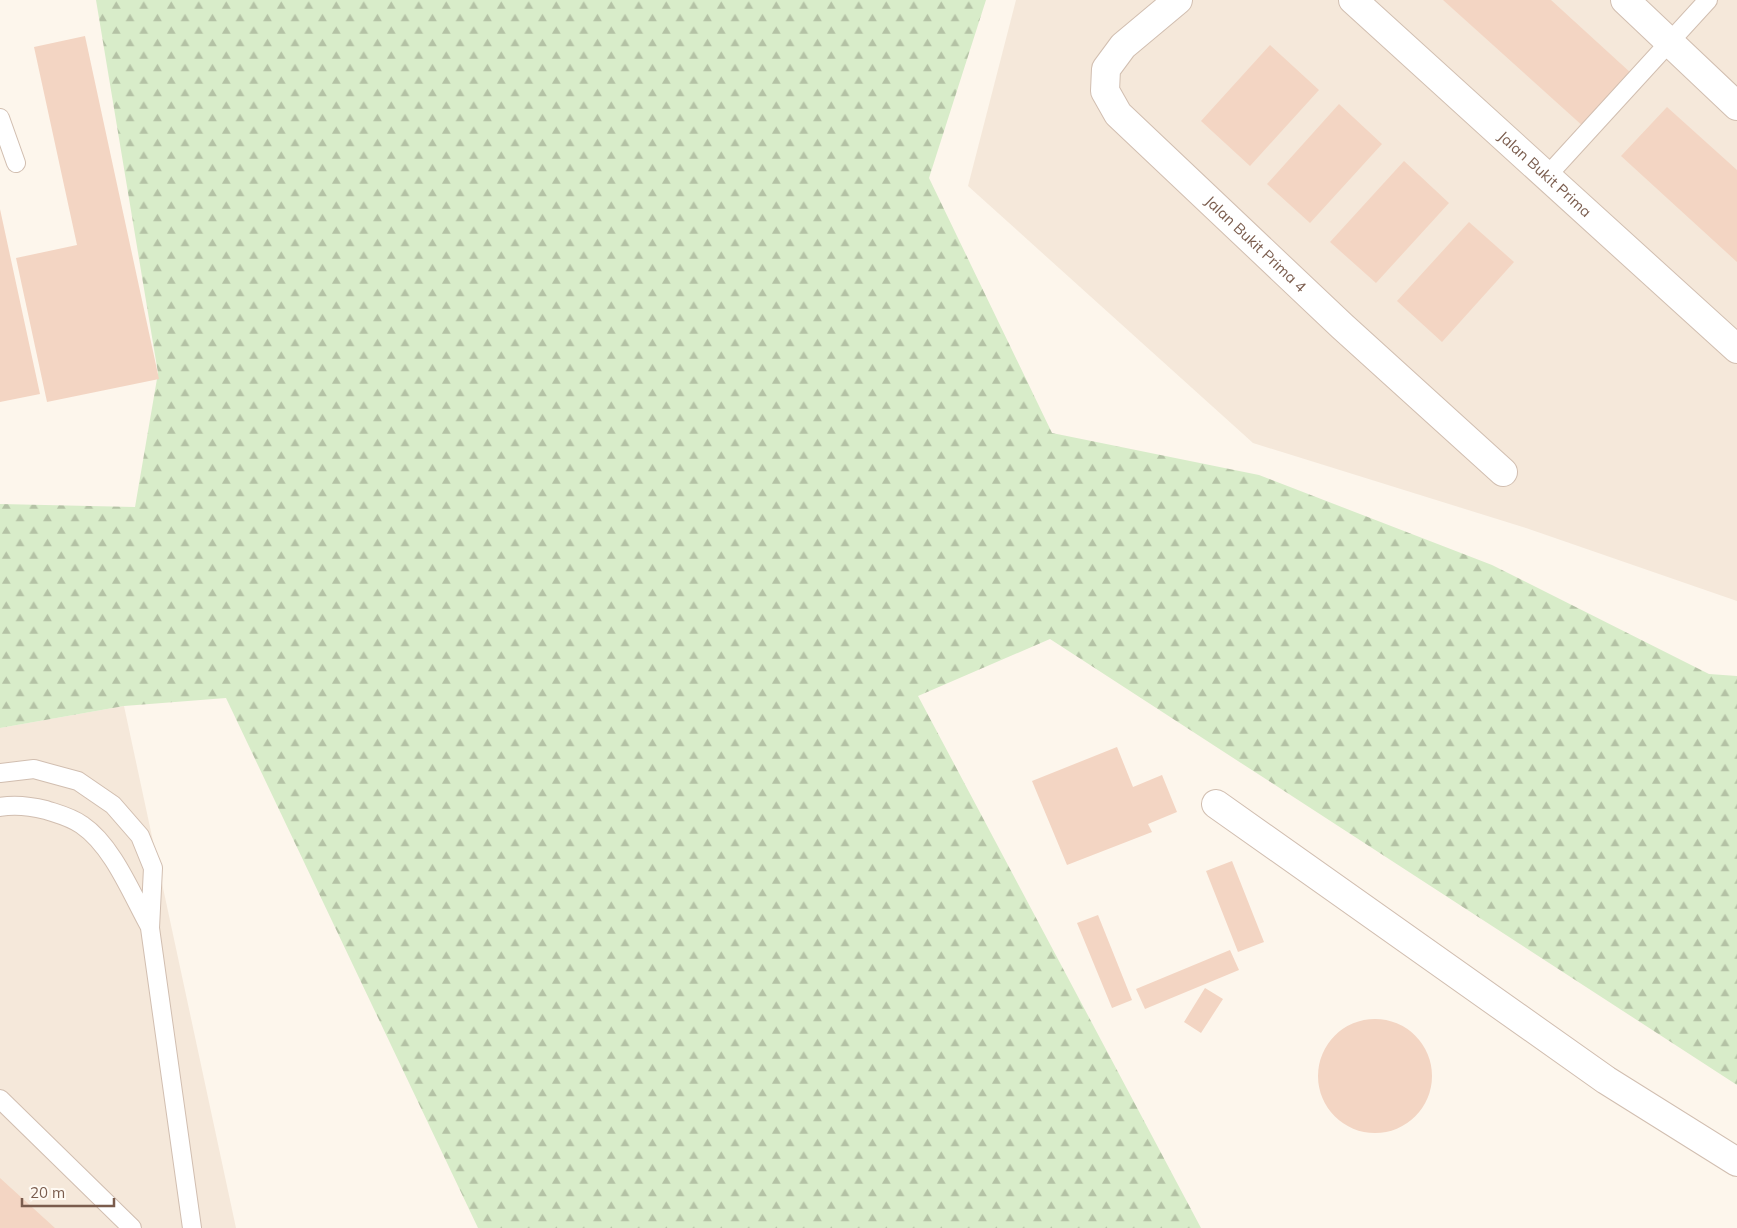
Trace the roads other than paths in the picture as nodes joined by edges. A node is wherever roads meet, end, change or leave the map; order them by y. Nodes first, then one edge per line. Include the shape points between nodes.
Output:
1 (1178, 0) edge
2 (1353, 0) edge
3 (1624, 0) edge
4 (1708, 0) edge
5 (1670, 42) junction
6 (1737, 106) edge
7 (0, 118) edge
8 (16, 163) dead end
9 (1546, 176) junction
10 (1737, 349) edge
11 (1503, 472) dead end
12 (0, 773) edge
13 (1216, 804) dead end
14 (0, 807) edge
15 (150, 928) junction
16 (0, 1100) edge
17 (1737, 1162) edge
18 (132, 1228) edge
19 (192, 1228) edge

1 - 11 street, Jalan Bukit Prima 4 via 1123,46 1106,69 1105,91 1118,114 1342,326
2 - 9 street, Jalan Bukit Prima
3 - 5 street
4 - 5 lane
5 - 6 street
5 - 9 lane
7 - 8 lane
9 - 10 street, Jalan Bukit Prima
12 - 15 lane via 43,771 78,781 114,804 140,836 153,868
13 - 17 street via 1606,1080
14 - 15 lane via 12,804 35,807 61,814 82,825 110,855
15 - 19 lane
16 - 18 lane

